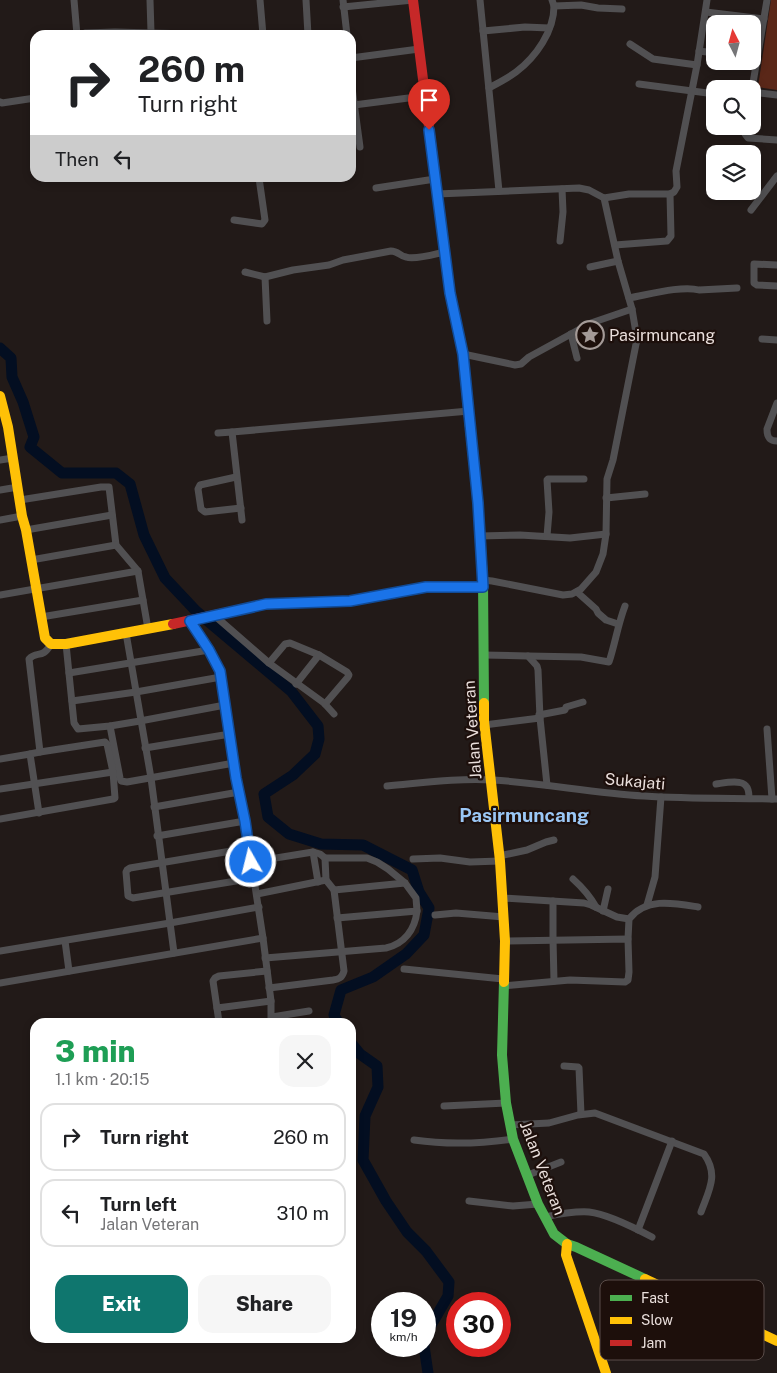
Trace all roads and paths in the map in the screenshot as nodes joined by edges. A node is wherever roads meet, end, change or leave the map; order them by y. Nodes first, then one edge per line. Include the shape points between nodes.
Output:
1 (74, 0) edge
2 (150, 0) edge
3 (260, 0) edge
4 (306, 0) edge
5 (413, 0) edge
6 (480, 0) edge
7 (707, 0) edge
8 (768, 0) edge
9 (553, 3) edge
10 (343, 4) edge
11 (622, 9) dead end
12 (706, 12) junction
13 (764, 19) junction
14 (549, 28) junction
15 (77, 30) edge
16 (152, 30) edge
17 (263, 30) edge
18 (308, 30) edge
19 (346, 30) edge
20 (483, 31) junction
21 (761, 32) edge
22 (630, 44) dead end
23 (419, 49) junction
24 (699, 51) junction
25 (706, 52) edge
26 (356, 57) edge
27 (697, 65) junction
28 (639, 84) dead end
29 (489, 88) junction
30 (692, 91) junction
31 (761, 92) edge
32 (706, 93) edge
33 (777, 95) edge
34 (424, 96) junction
35 (30, 99) edge
36 (0, 102) edge
37 (356, 106) edge
38 (356, 120) edge
39 (746, 135) edge
40 (777, 140) edge
41 (360, 147) dead end
42 (777, 176) edge
43 (435, 180) junction
44 (259, 182) edge
45 (376, 188) dead end
46 (562, 189) junction
47 (499, 192) junction
48 (437, 194) junction
49 (670, 194) junction
50 (604, 198) junction
51 (751, 210) dead end
52 (234, 220) dead end
53 (560, 241) dead end
54 (615, 245) junction
55 (444, 252) junction
56 (618, 261) junction
57 (777, 265) edge
58 (590, 267) dead end
59 (244, 272) dead end
60 (265, 277) junction
61 (777, 286) edge
62 (737, 288) dead end
63 (629, 298) junction
64 (632, 309) junction
65 (267, 321) dead end
66 (571, 334) junction
67 (762, 339) dead end
68 (777, 340) edge
69 (463, 354) junction
70 (577, 358) dead end
71 (0, 398) edge
72 (777, 404) edge
73 (470, 411) junction
74 (4, 428) edge
75 (232, 432) junction
76 (218, 433) dead end
77 (777, 441) edge
78 (13, 458) junction
79 (0, 460) edge
80 (236, 477) junction
81 (584, 479) dead end
82 (18, 487) junction
83 (0, 490) edge
84 (645, 494) dead end
85 (606, 498) junction
86 (20, 500) junction
87 (241, 508) junction
88 (22, 516) junction
89 (112, 516) junction
90 (0, 520) edge
91 (242, 520) dead end
92 (26, 530) junction
93 (606, 534) junction
94 (480, 536) junction
95 (547, 536) junction
96 (116, 545) junction
97 (31, 560) junction
98 (138, 571) junction
99 (483, 584) junction
100 (36, 588) junction
101 (577, 592) junction
102 (0, 595) edge
103 (143, 600) junction
104 (625, 606) dead end
105 (214, 616) junction
106 (41, 617) junction
107 (193, 620) junction
108 (618, 624) junction
109 (148, 630) junction
110 (126, 634) junction
111 (51, 644) junction
112 (66, 644) junction
113 (209, 650) junction
114 (319, 655) junction
115 (483, 656) junction
116 (528, 656) junction
117 (131, 663) junction
118 (269, 664) junction
119 (69, 673) junction
120 (221, 677) junction
121 (296, 684) junction
122 (136, 692) junction
123 (72, 701) junction
124 (583, 702) dead end
125 (325, 704) junction
126 (226, 705) junction
127 (334, 714) dead end
128 (540, 716) junction
129 (140, 721) junction
130 (484, 725) junction
131 (110, 726) junction
132 (768, 729) dead end
133 (230, 734) junction
134 (145, 748) junction
135 (40, 752) junction
136 (30, 754) junction
137 (0, 759) edge
138 (234, 763) junction
139 (113, 772) junction
140 (150, 778) junction
141 (491, 780) junction
142 (35, 783) junction
143 (716, 784) dead end
144 (547, 785) junction
145 (386, 786) dead end
146 (0, 789) edge
147 (239, 792) junction
148 (661, 797) junction
149 (749, 798) junction
150 (775, 799) edge
151 (154, 807) junction
152 (39, 813) junction
153 (0, 819) edge
154 (245, 821) junction
155 (158, 836) junction
156 (554, 840) dead end
157 (249, 848) junction
158 (314, 852) junction
159 (324, 858) junction
160 (500, 858) junction
161 (414, 859) dead end
162 (251, 862) junction
163 (162, 863) junction
164 (254, 878) junction
165 (573, 879) dead end
166 (326, 880) junction
167 (318, 882) junction
168 (404, 883) junction
169 (608, 889) dead end
170 (334, 890) junction
171 (166, 894) junction
172 (257, 894) junction
173 (503, 898) junction
174 (553, 901) junction
175 (647, 905) junction
176 (259, 907) junction
177 (596, 907) junction
178 (698, 907) dead end
179 (417, 911) junction
180 (603, 911) junction
181 (435, 915) dead end
182 (504, 917) junction
183 (337, 918) junction
184 (629, 919) junction
185 (170, 923) junction
186 (263, 938) junction
187 (552, 939) junction
188 (628, 939) junction
189 (65, 941) junction
190 (505, 941) junction
191 (0, 951) edge
192 (341, 951) junction
193 (174, 953) junction
194 (265, 958) junction
195 (404, 969) dead end
196 (70, 971) junction
197 (267, 971) junction
198 (554, 981) junction
199 (503, 982) junction
200 (0, 984) edge
201 (269, 988) junction
202 (271, 1000) junction
203 (217, 1008) junction
204 (309, 1012) dead end
205 (219, 1018) edge
206 (272, 1018) edge
207 (281, 1018) edge
208 (564, 1066) dead end
209 (506, 1103) junction
210 (444, 1106) dead end
211 (581, 1114) junction
212 (509, 1125) junction
213 (513, 1139) junction
214 (414, 1140) dead end
215 (672, 1141) junction
216 (561, 1162) dead end
217 (528, 1175) junction
218 (469, 1200) dead end
219 (538, 1204) junction
220 (702, 1212) dead end
221 (545, 1218) junction
222 (638, 1230) junction
223 (652, 1237) dead end
224 (566, 1244) junction
225 (646, 1280) edge
226 (764, 1336) edge
227 (777, 1342) edge
228 (600, 1353) edge
229 (602, 1360) edge
230 (606, 1373) edge

1 - 15 street
2 - 16 street
3 - 17 street
4 - 18 street
5 - 10 street
5 - 23 main road, Jalan Veteran
6 - 20 street
7 - 12 street
8 - 13 street
9 - 11 street
9 - 14 street via 554,14
10 - 19 street
12 - 13 street
12 - 24 street
13 - 21 street
14 - 20 street
14 - 29 street via 535,54 516,73
20 - 29 street
22 - 27 street via 653,59
23 - 26 street
23 - 34 main road, Jalan Veteran
24 - 25 street
24 - 27 street
27 - 30 street
28 - 30 street
29 - 47 street
30 - 32 street
30 - 49 street via 676,171 676,187
31 - 33 street
34 - 37 street
34 - 43 main road, Jalan Veteran
35 - 36 street
38 - 41 street
39 - 40 street via 748,138
42 - 51 street
43 - 45 street
43 - 48 main road, Jalan Veteran
44 - 52 street via 264,223
46 - 47 street
46 - 50 street via 589,190
46 - 53 street
47 - 48 street
48 - 55 main road, Jalan Veteran
49 - 50 street
49 - 54 street via 670,239
50 - 54 street
54 - 56 street
55 - 60 street via 408,258 391,251
55 - 69 main road, Jalan Veteran
56 - 58 street
56 - 63 street
57 - 61 street via 754,264 753,276 756,285
59 - 60 street
60 - 65 street
62 - 63 street via 667,290
63 - 64 street
64 - 66 street via 591,323
64 - 85 street via 636,339 607,479
66 - 69 street via 521,364
66 - 70 street
67 - 68 street
69 - 73 main road, Jalan Veteran
71 - 74 main road
72 - 77 street via 767,429 768,438
73 - 75 street
73 - 94 main road, Jalan Veteran
74 - 78 main road
75 - 76 street
75 - 80 street
78 - 79 street
78 - 82 main road
80 - 87 street
80 - 87 street via 200,485 201,508 206,512
81 - 95 street via 547,480
82 - 83 street
82 - 86 main road
84 - 85 street
85 - 93 street
86 - 88 main road
86 - 89 street via 107,486
87 - 91 street
88 - 90 street
88 - 92 main road
89 - 92 street
89 - 96 street
92 - 97 main road
93 - 95 street via 570,538
93 - 101 street via 598,568
94 - 95 street
94 - 99 main road, Jalan Veteran
96 - 97 street
96 - 98 street
97 - 100 main road
98 - 100 street
98 - 103 street
99 - 101 street via 492,581 556,594
99 - 105 main road via 426,587 350,601 271,604
99 - 115 main road, Jalan Veteran
100 - 102 street
100 - 106 main road
101 - 108 street via 606,620
103 - 106 street
103 - 109 street
104 - 108 street
105 - 107 main road
105 - 118 street
106 - 111 main road via 45,638
107 - 109 main road
107 - 113 street
108 - 116 street via 609,662 581,657
109 - 110 main road
110 - 112 main road
110 - 117 street
111 - 112 main road
111 - 135 street via 44,653 29,658
112 - 119 street
113 - 117 street
113 - 120 street
114 - 118 street via 288,643
114 - 121 street
114 - 125 street via 349,676
115 - 116 street
115 - 130 main road, Jalan Veteran
116 - 128 street via 538,670
117 - 119 street
117 - 122 street
118 - 121 street
119 - 123 street
120 - 122 street
120 - 126 street
121 - 125 street
122 - 123 street
122 - 129 street
123 - 131 street via 76,728
124 - 128 street
125 - 127 street
126 - 129 street
126 - 133 street
128 - 130 street
128 - 144 street
129 - 131 street
129 - 134 street
130 - 141 main road, Jalan Veteran
131 - 140 street via 121,780
132 - 150 street
133 - 134 street
133 - 138 street
134 - 140 street
135 - 136 street
135 - 139 street via 105,742
136 - 137 street
136 - 142 street
138 - 140 street
138 - 147 street
139 - 142 street
139 - 152 street via 115,798
140 - 151 street
141 - 144 street, Sukajati
141 - 145 street, Sukajati
141 - 160 main road, Jalan Veteran
142 - 146 street
142 - 152 street
143 - 149 street via 740,782 748,787
144 - 148 street, Sukajati
147 - 151 street
147 - 154 street
148 - 149 street, Sukajati
148 - 175 street via 656,876
149 - 150 street, Sukajati
151 - 155 street
152 - 153 street
154 - 155 street
154 - 157 street
155 - 163 street
156 - 160 street
157 - 162 street
157 - 163 street
158 - 159 street
158 - 162 street
158 - 167 street
159 - 166 street
159 - 168 street via 366,858 388,869
160 - 161 street via 470,862
160 - 173 main road, Jalan Veteran
162 - 164 street
163 - 171 street
163 - 171 street via 128,869 128,896
164 - 171 street
164 - 172 street
165 - 177 street
166 - 167 street
166 - 170 street
167 - 172 street
168 - 170 street
168 - 179 street via 416,898
169 - 180 street
170 - 183 street
171 - 185 street
172 - 176 street
173 - 174 street
173 - 182 main road, Jalan Veteran
174 - 177 street
174 - 187 street
175 - 178 street via 676,903
175 - 184 street
176 - 185 street
176 - 186 street
177 - 180 street
179 - 183 street
179 - 192 street via 413,927 395,946
180 - 184 street
181 - 182 street
182 - 190 main road, Jalan Veteran
183 - 192 street
184 - 188 street
185 - 189 street
185 - 193 street
186 - 193 street
186 - 194 street
187 - 188 street
187 - 190 street
187 - 198 street
188 - 198 street via 629,972 626,982
189 - 191 street
189 - 196 street
190 - 199 main road, Jalan Veteran
192 - 194 street
192 - 201 street via 344,971 340,978
193 - 196 street
194 - 197 street
195 - 199 street
196 - 200 street
197 - 201 street
197 - 203 street via 214,978
198 - 199 street
199 - 209 main road, Jalan Veteran via 502,1055
201 - 202 street
202 - 203 street
202 - 206 street
203 - 205 street
204 - 207 street
208 - 211 street via 579,1068
209 - 210 street
209 - 212 main road, Jalan Veteran
211 - 212 street via 549,1123
211 - 215 street via 595,1113
212 - 213 main road, Jalan Veteran
213 - 214 street via 462,1144
213 - 217 main road, Jalan Veteran
215 - 220 street via 704,1154 710,1164 711,1184
215 - 222 street
216 - 217 street
217 - 219 main road, Jalan Veteran
218 - 219 street via 513,1206
219 - 221 main road, Jalan Veteran
221 - 222 street via 591,1212
221 - 224 main road, Jalan Veteran via 554,1234
222 - 223 street
224 - 225 main road, Jalan Veteran
224 - 228 main road via 566,1255
226 - 227 main road, Jalan Veteran
229 - 230 main road

